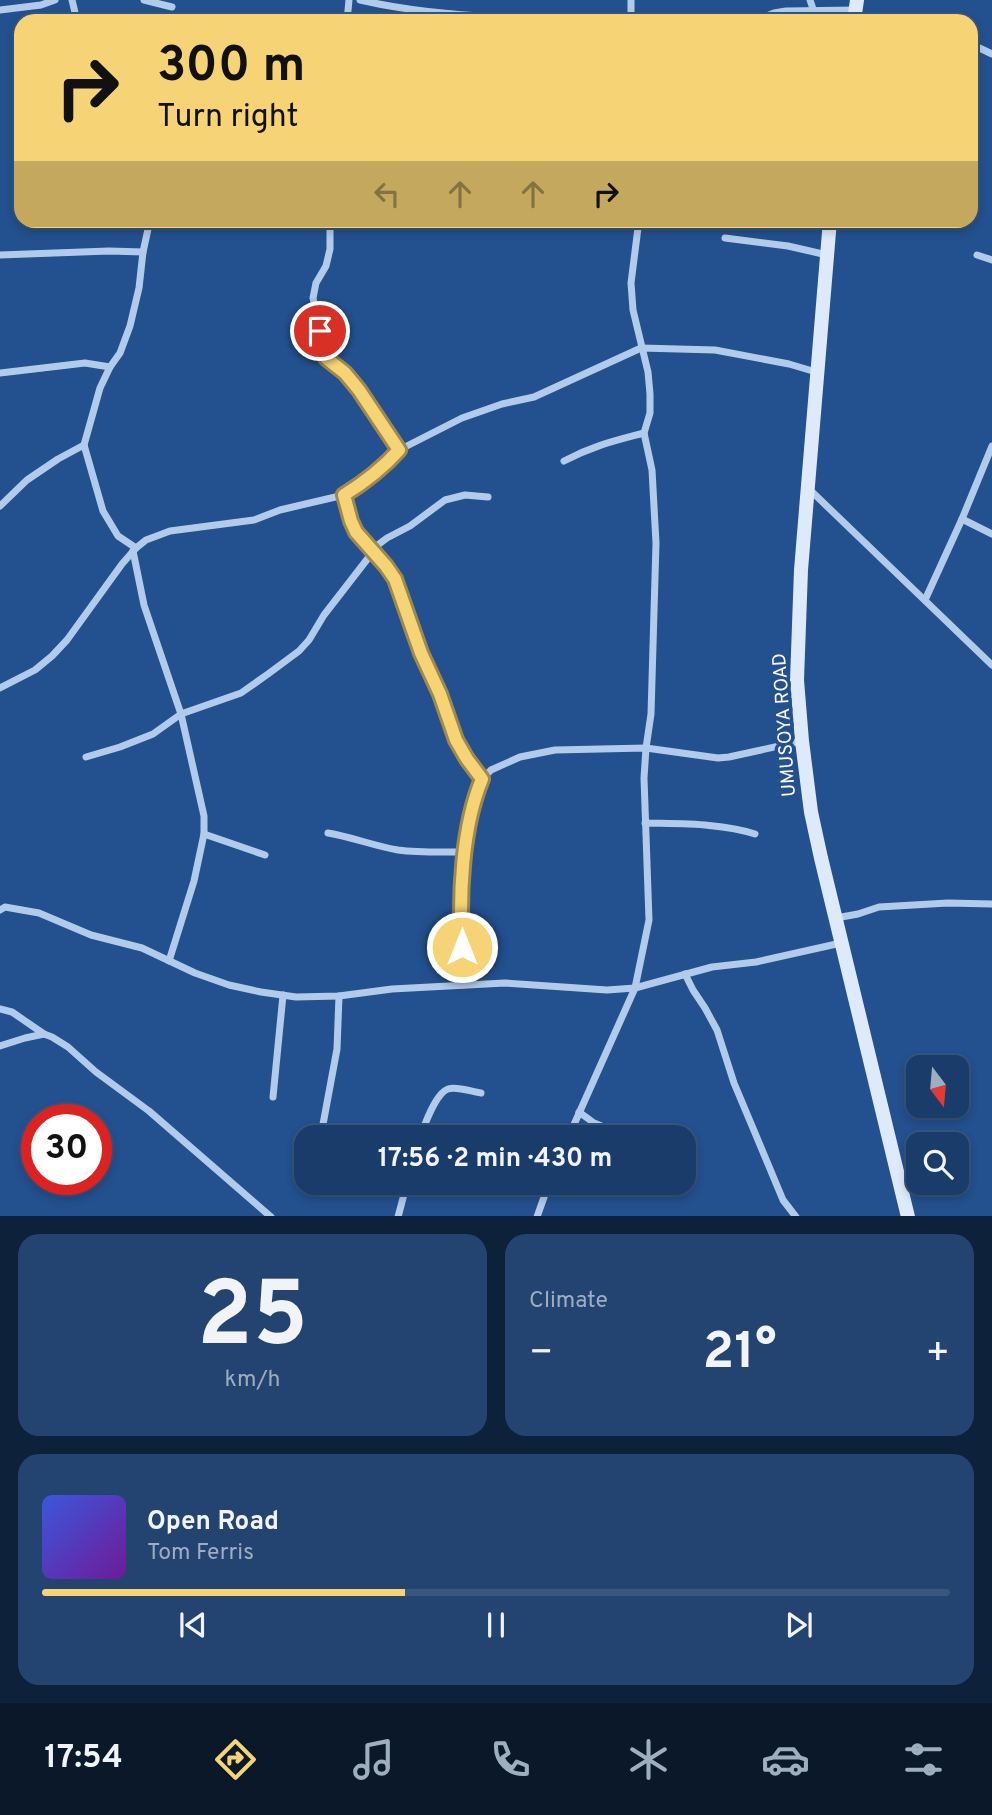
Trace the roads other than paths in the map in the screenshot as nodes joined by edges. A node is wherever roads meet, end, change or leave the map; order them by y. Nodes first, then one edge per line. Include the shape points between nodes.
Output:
1 (55, 0) edge
2 (144, 0) edge
3 (360, 0) edge
4 (810, 0) edge
5 (172, 7) dead end
6 (0, 10) edge
7 (813, 10) junction
8 (856, 10) edge
9 (458, 14) edge
10 (772, 14) edge
11 (814, 14) edge
12 (148, 228) edge
13 (330, 228) edge
14 (638, 228) edge
15 (829, 228) edge
16 (724, 238) dead end
17 (143, 252) junction
18 (0, 255) edge
19 (827, 255) junction
20 (977, 256) dead end
21 (992, 260) edge
22 (641, 348) junction
23 (110, 368) junction
24 (816, 372) junction
25 (0, 373) edge
26 (644, 433) junction
27 (84, 445) junction
28 (992, 446) edge
29 (399, 450) junction
30 (564, 461) dead end
31 (808, 488) junction
32 (344, 495) junction
33 (488, 497) dead end
34 (0, 506) edge
35 (962, 519) junction
36 (992, 534) edge
37 (135, 549) junction
38 (373, 551) junction
39 (925, 600) junction
40 (992, 665) edge
41 (0, 688) edge
42 (181, 714) junction
43 (802, 741) junction
44 (646, 748) junction
45 (86, 757) dead end
46 (482, 779) junction
47 (645, 823) junction
48 (328, 833) dead end
49 (204, 834) junction
50 (755, 834) dead end
51 (464, 852) junction
52 (265, 855) dead end
53 (992, 904) edge
54 (0, 910) edge
55 (836, 918) junction
56 (841, 943) junction
57 (169, 961) junction
58 (685, 974) junction
59 (463, 985) junction
60 (635, 988) junction
61 (283, 995) junction
62 (340, 996) junction
63 (0, 1009) edge
64 (24, 1020) junction
65 (44, 1034) junction
66 (25, 1038) junction
67 (0, 1046) edge
68 (481, 1093) dead end
69 (273, 1097) dead end
70 (579, 1112) junction
71 (323, 1125) edge
72 (425, 1125) edge
73 (574, 1125) edge
74 (599, 1125) edge
75 (404, 1195) edge
76 (545, 1195) edge
77 (271, 1216) edge
78 (398, 1216) edge
79 (537, 1216) edge
80 (796, 1216) edge
81 (908, 1216) edge

1 - 6 street
2 - 5 street
3 - 9 street
4 - 7 street
7 - 8 street
7 - 10 street
7 - 11 street
12 - 17 street
13 - 29 street via 326,266 313,298 326,358 359,390
14 - 22 street via 631,283
15 - 19 main road, UMUSOYA ROAD
16 - 19 street
17 - 18 street
17 - 23 street via 130,326
19 - 24 main road, UMUSOYA ROAD
20 - 21 street
22 - 24 street via 715,350
22 - 26 street via 650,394
22 - 29 street via 534,397 462,418
23 - 25 street via 85,363
23 - 27 street
24 - 31 main road, UMUSOYA ROAD
26 - 30 street via 586,449
26 - 44 street via 652,470 656,543
27 - 34 street via 27,480
27 - 37 street via 103,511 118,536
28 - 35 street
29 - 32 street
31 - 39 street
31 - 43 main road, UMUSOYA ROAD via 798,622
32 - 37 street via 254,520 170,531
32 - 38 street via 356,532
33 - 38 street via 465,495 445,500
35 - 36 street
35 - 39 street
37 - 41 street via 52,656
37 - 42 street via 144,605
38 - 42 street via 299,651 241,693
38 - 46 street via 395,579 456,740
39 - 40 street
42 - 45 street via 153,734
42 - 49 street via 199,789
43 - 44 street via 729,758
43 - 55 main road, UMUSOYA ROAD via 811,811
44 - 46 street via 555,750 520,757
44 - 47 street
46 - 51 street via 470,812
47 - 50 street
47 - 60 street via 649,920
48 - 51 street via 400,850
49 - 52 street
49 - 57 street
51 - 59 street
53 - 55 street via 879,907
54 - 57 street via 38,913
55 - 56 main road, UMUSOYA ROAD
56 - 58 street
56 - 81 main road, UMUSOYA ROAD
57 - 61 street via 229,985
58 - 60 street
58 - 80 street via 717,1030 783,1200
59 - 60 street
59 - 62 street
60 - 70 street
61 - 62 street
61 - 69 street
62 - 71 street via 337,1049
63 - 64 street
64 - 65 street
64 - 66 street
65 - 66 street
65 - 77 street via 68,1047 149,1111
66 - 67 street
68 - 72 street via 450,1088 443,1092
70 - 73 street
70 - 74 street
75 - 78 street
76 - 79 street

